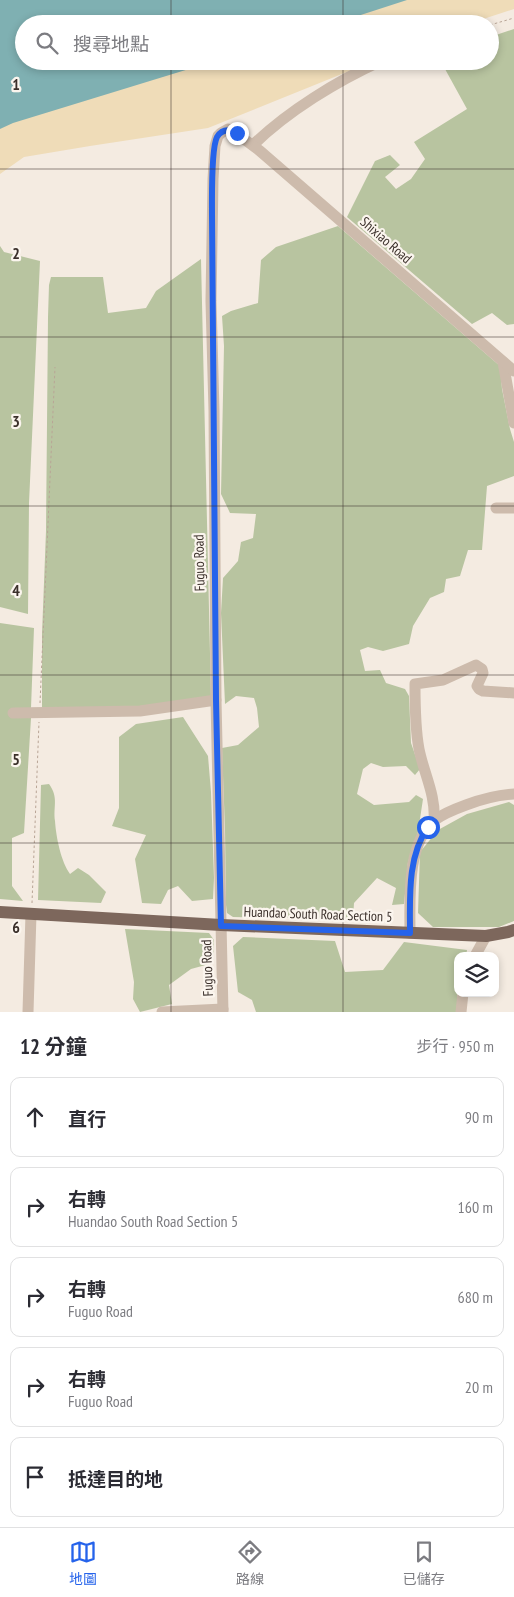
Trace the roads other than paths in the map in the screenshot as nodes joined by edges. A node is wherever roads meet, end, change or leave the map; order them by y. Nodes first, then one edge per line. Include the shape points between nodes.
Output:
1 (365, 70) edge
2 (237, 133) joint
3 (253, 145) junction
4 (503, 362) junction
5 (514, 371) edge
6 (514, 423) edge
7 (496, 508) dead end
8 (514, 508) edge
9 (514, 693) edge
10 (216, 700) junction
11 (13, 713) dead end
12 (514, 794) edge
13 (434, 820) junction
14 (0, 912) edge
15 (31, 914) junction
16 (221, 926) junction
17 (514, 930) edge
18 (410, 933) junction
19 (486, 936) junction
20 (477, 952) edge
21 (463, 997) edge
22 (223, 1010) edge
23 (28, 1012) edge
24 (162, 1012) edge
25 (461, 1012) edge

1 - 3 street via 317,96 271,128
2 - 3 street, Shixiao Road
2 - 10 street, Fuguo Road via 228,130 218,136 212,179
3 - 4 street, Shixiao Road
4 - 5 street, Shixiao Road
4 - 6 street
7 - 8 street
9 - 13 street via 479,690 477,686 483,673 476,665 443,680 414,684 419,750 432,794
10 - 11 street via 140,710
10 - 16 street, Fuguo Road
12 - 13 street via 479,800
13 - 18 street via 423,833 415,856 410,887
14 - 15 main road, Huandao South Road Section 5
15 - 16 main road, Huandao South Road Section 5
15 - 23 street
16 - 18 main road, Huandao South Road Section 5
16 - 22 street, Fuguo Road
17 - 19 main road, Huandao South Road Section 5
18 - 19 main road, Huandao South Road Section 5
19 - 20 street
21 - 25 street
22 - 24 street

